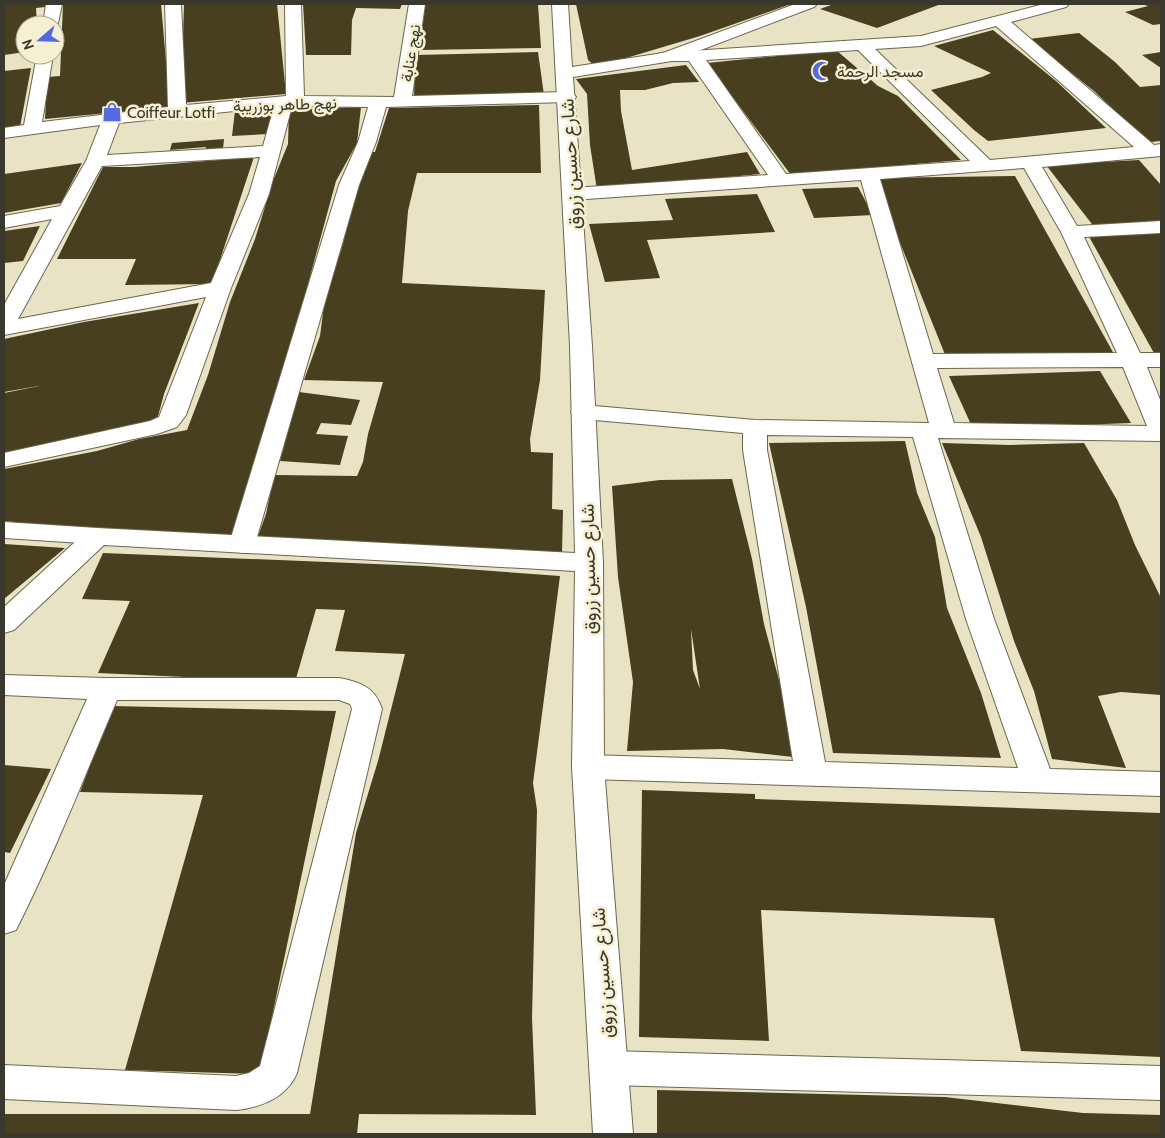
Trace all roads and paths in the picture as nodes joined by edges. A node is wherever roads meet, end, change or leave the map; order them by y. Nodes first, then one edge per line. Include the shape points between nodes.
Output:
1 (173, 4) edge
2 (293, 4) edge
3 (417, 4) edge
4 (560, 4) edge
5 (809, 4) edge
6 (1061, 4) edge
7 (1000, 22) junction
8 (861, 44) junction
9 (694, 55) junction
10 (666, 57) junction
11 (43, 65) edge
12 (567, 85) junction
13 (290, 101) junction
14 (379, 101) junction
15 (402, 102) junction
16 (177, 111) junction
17 (112, 118) junction
18 (32, 128) junction
19 (4, 132) edge
20 (1156, 150) edge
21 (272, 151) junction
22 (94, 161) junction
23 (1029, 161) junction
24 (985, 166) junction
25 (869, 173) junction
26 (782, 180) junction
27 (572, 194) junction
28 (66, 211) junction
29 (4, 222) edge
30 (1161, 227) edge
31 (1071, 232) junction
32 (220, 288) junction
33 (4, 326) edge
34 (1132, 360) junction
35 (1161, 360) edge
36 (923, 361) junction
37 (583, 412) junction
38 (756, 427) junction
39 (934, 431) junction
40 (1161, 432) edge
41 (4, 460) edge
42 (4, 530) edge
43 (97, 536) junction
44 (242, 544) junction
45 (590, 563) junction
46 (4, 623) edge
47 (4, 685) edge
48 (106, 689) junction
49 (588, 767) junction
50 (811, 774) junction
51 (1038, 780) junction
52 (1161, 784) edge
53 (16, 867) edge
54 (4, 920) edge
55 (609, 1068) junction
56 (4, 1082) edge
57 (1161, 1083) edge
58 (613, 1134) edge

1 - 16 street
2 - 13 street
3 - 15 street, نهج عنابة
4 - 12 street, شارع حسين زروق
5 - 10 street
6 - 7 street
7 - 8 street via 921,41
7 - 20 street
8 - 9 street
8 - 24 street
9 - 10 street
9 - 26 street
10 - 12 street, نهج طاهر بوزريبة
11 - 18 street
12 - 15 street, نهج طاهر بوزريبة
12 - 27 street, شارع حسين زروق
13 - 14 street, نهج طاهر بوزريبة
13 - 16 street, نهج طاهر بوزريبة
13 - 21 street
14 - 15 street, نهج طاهر بوزريبة
14 - 44 street via 350,185
16 - 17 street, نهج طاهر بوزريبة
17 - 18 street, نهج طاهر بوزريبة
17 - 22 street
18 - 19 street, نهج طاهر بوزريبة
20 - 23 street
21 - 22 street
21 - 32 street via 259,194
22 - 28 street
23 - 24 street
23 - 31 street
24 - 25 street
25 - 26 street
25 - 36 street
26 - 27 street
27 - 37 street, شارع حسين زروق
28 - 29 street
28 - 33 street
30 - 31 street
31 - 34 street
32 - 33 street
32 - 41 street via 178,409 168,422
34 - 35 street
34 - 36 street
34 - 40 street
36 - 39 street
37 - 38 street
37 - 45 street, شارع حسين زروق
38 - 39 street
38 - 50 street via 758,474
39 - 40 street
39 - 51 street via 980,618
42 - 43 street
43 - 44 street
43 - 46 street
44 - 45 street
45 - 49 street, شارع حسين زروق
47 - 48 street
48 - 53 street
48 - 56 street via 339,689 358,692 365,699 367,709 278,1073 269,1084 254,1091 236,1093
49 - 50 street
49 - 55 street, شارع حسين زروق
50 - 51 street
51 - 52 street
53 - 54 street
55 - 57 street
55 - 58 street, شارع حسين زروق

